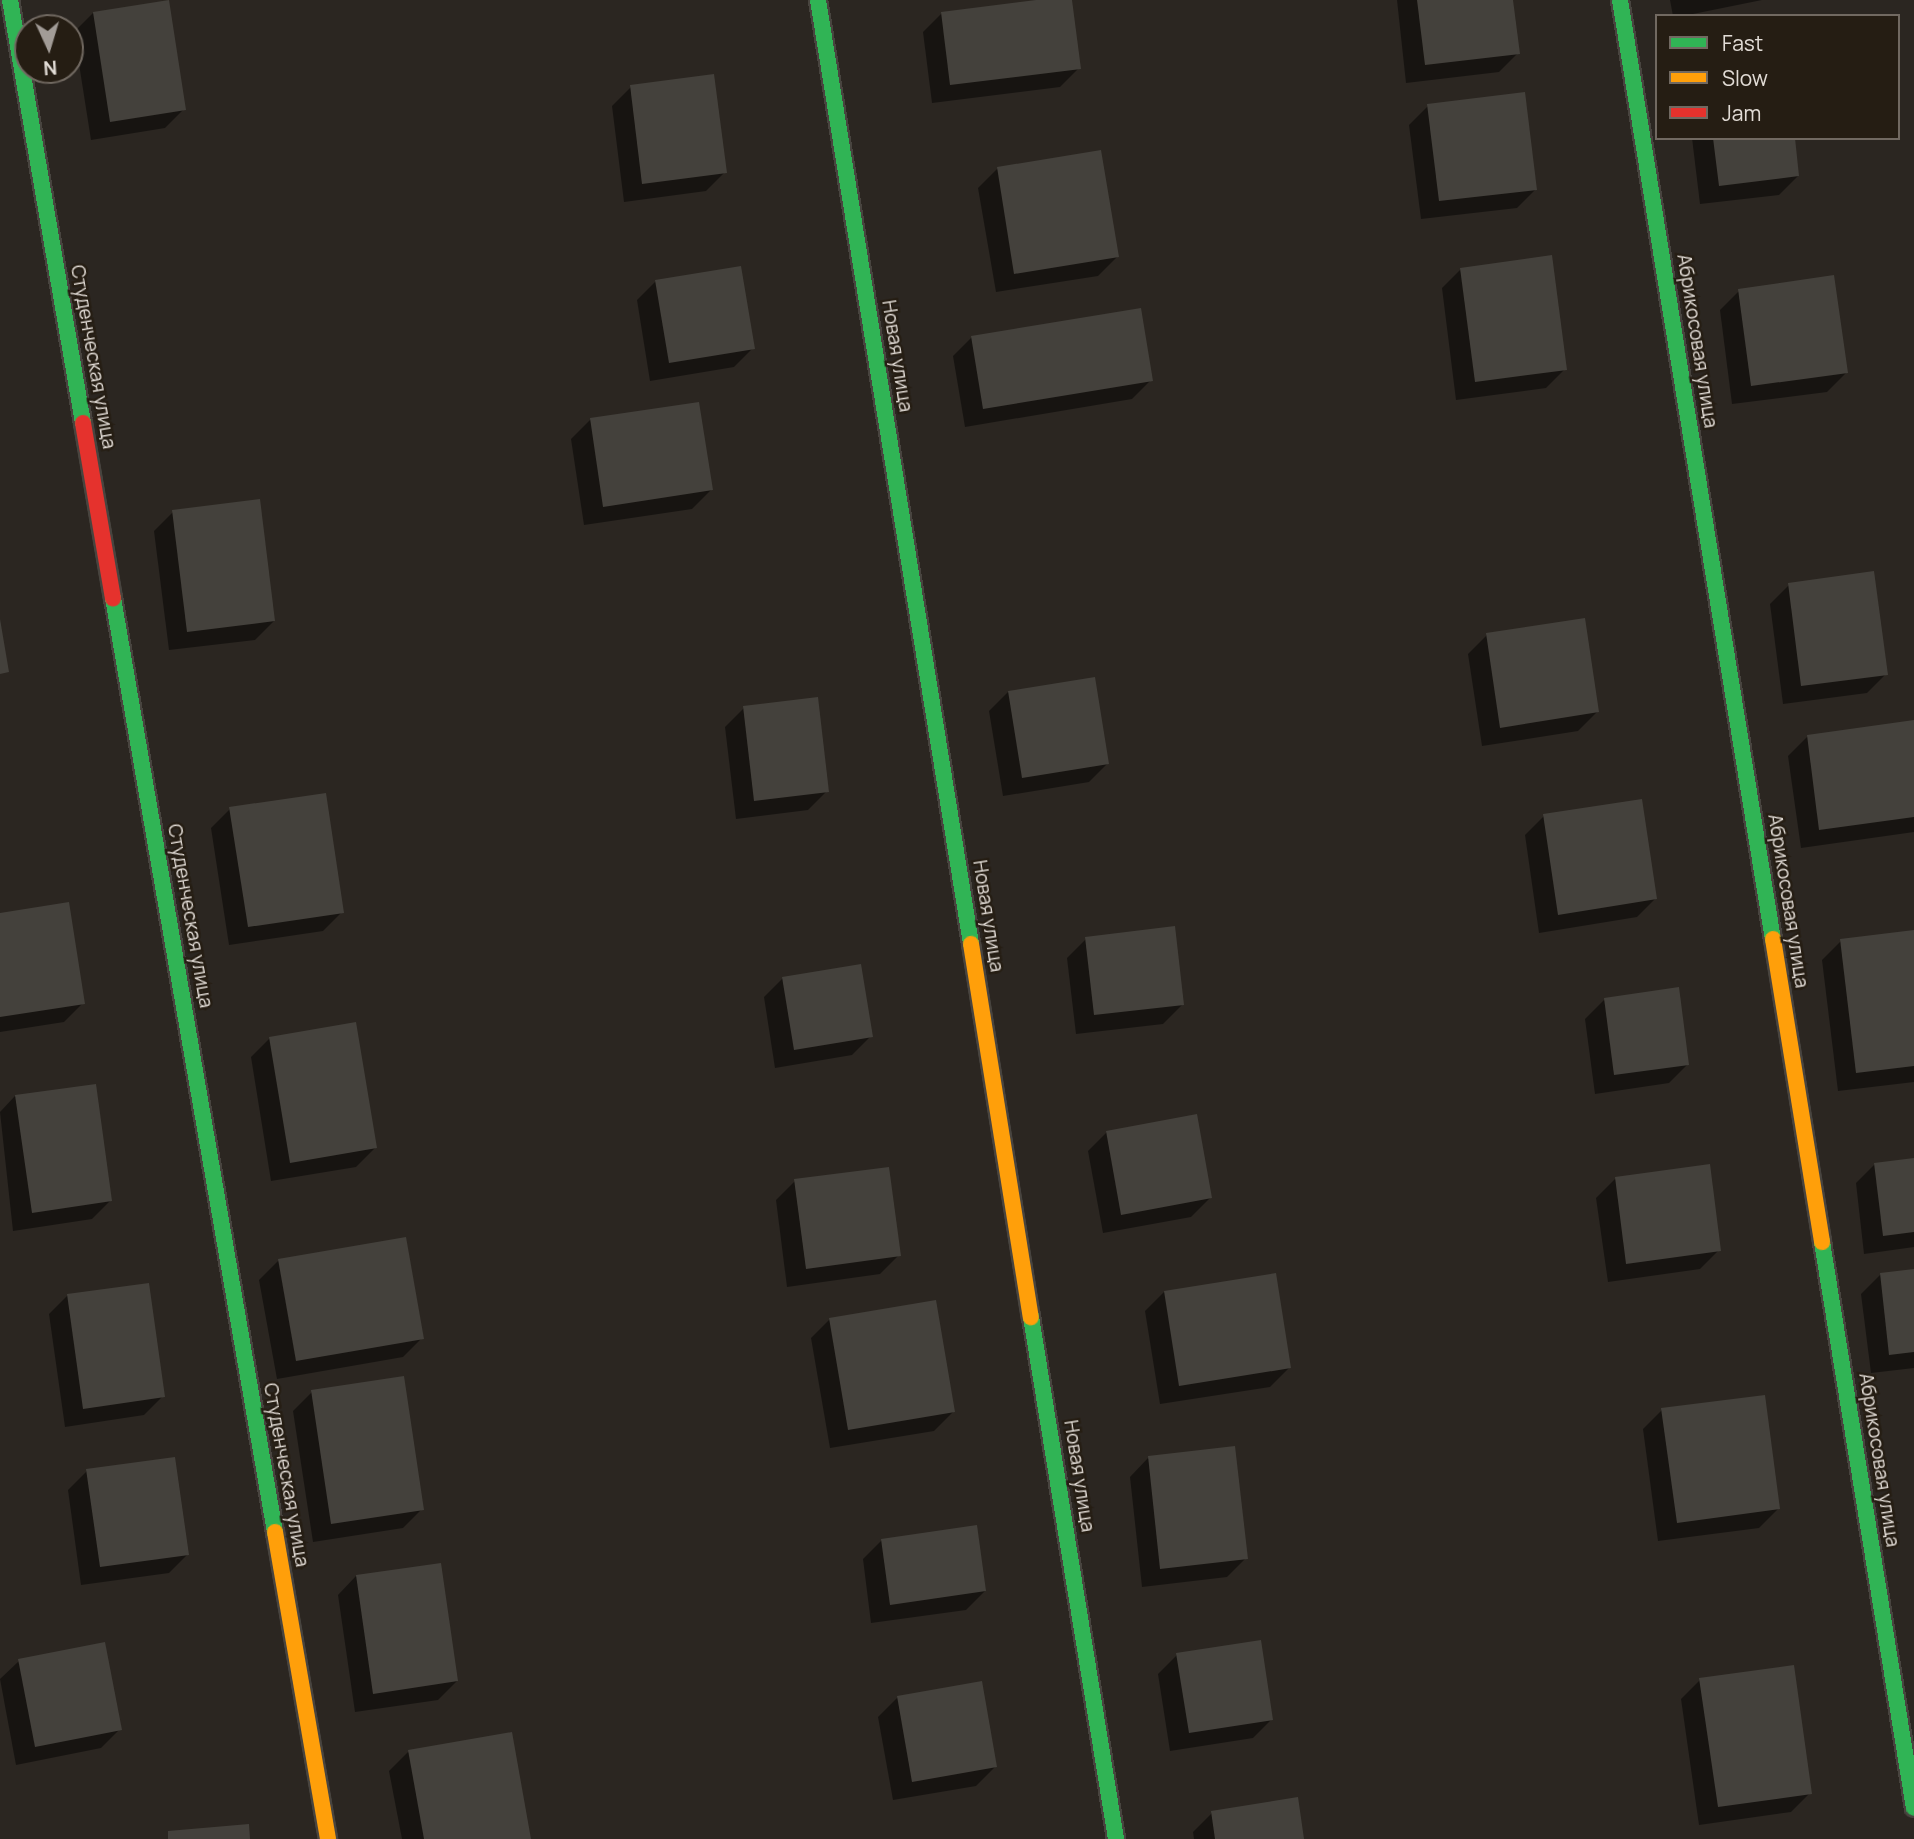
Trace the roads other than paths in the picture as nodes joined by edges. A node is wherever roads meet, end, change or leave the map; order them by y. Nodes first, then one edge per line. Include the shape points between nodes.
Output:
1 (10, 0) edge
2 (818, 0) edge
3 (1620, 0) edge
4 (1914, 1808) edge
5 (328, 1839) edge
6 (1116, 1839) edge

1 - 5 street, Студенческая улица
2 - 6 street, Новая улица
3 - 4 street, Абрикосовая улица

